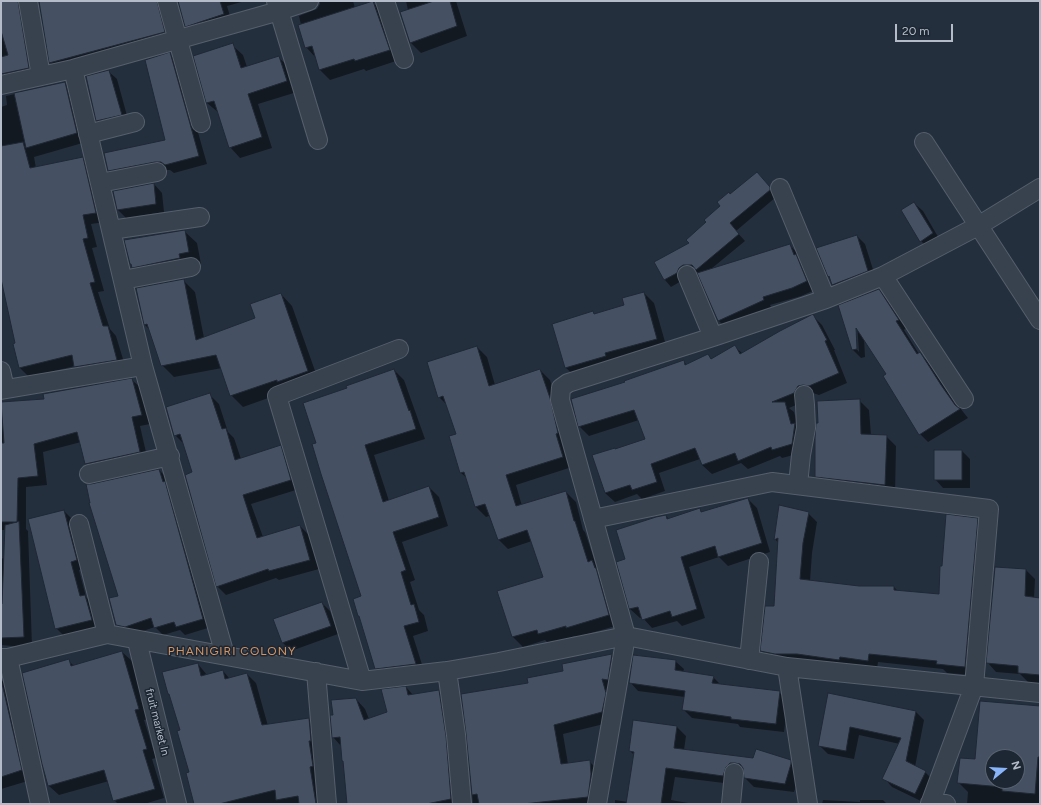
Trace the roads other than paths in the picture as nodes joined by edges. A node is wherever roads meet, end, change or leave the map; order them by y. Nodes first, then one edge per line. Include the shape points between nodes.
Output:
1 (28, 1) edge
2 (167, 1) edge
3 (309, 1) edge
4 (385, 1) edge
5 (277, 6) edge
6 (178, 39) junction
7 (404, 59) dead end
8 (73, 69) junction
9 (41, 76) junction
10 (1, 85) edge
11 (135, 122) dead end
12 (201, 123) dead end
13 (88, 134) junction
14 (318, 140) dead end
15 (924, 142) dead end
16 (158, 172) dead end
17 (100, 183) junction
18 (780, 188) dead end
19 (1040, 188) edge
20 (200, 218) dead end
21 (978, 226) junction
22 (111, 230) junction
23 (191, 267) dead end
24 (687, 275) dead end
25 (883, 276) junction
26 (123, 280) junction
27 (826, 299) junction
28 (1040, 320) edge
29 (713, 337) junction
30 (399, 350) dead end
31 (143, 366) junction
32 (1, 371) edge
33 (3, 390) edge
34 (804, 395) dead end
35 (964, 399) dead end
36 (170, 456) junction
37 (89, 474) dead end
38 (798, 486) junction
39 (593, 519) junction
40 (79, 524) dead end
41 (759, 562) dead end
42 (107, 634) junction
43 (626, 636) junction
44 (137, 641) junction
45 (225, 655) junction
46 (4, 658) edge
47 (749, 660) junction
48 (787, 667) junction
49 (447, 671) junction
50 (316, 672) junction
51 (362, 681) junction
52 (974, 686) junction
53 (1040, 693) edge
54 (734, 773) dead end
55 (40, 804) edge
56 (177, 804) edge
57 (327, 804) edge
58 (462, 804) edge
59 (597, 804) edge
60 (730, 804) edge
61 (808, 804) edge
62 (936, 804) edge

1 - 9 street
2 - 6 street
3 - 5 street
4 - 7 street
5 - 6 street
5 - 14 street
6 - 8 street
6 - 12 street
8 - 9 street
8 - 13 street
9 - 10 street
11 - 13 street
13 - 17 street
15 - 21 street
16 - 17 street
17 - 22 street
18 - 27 street
19 - 21 street
20 - 22 street
21 - 25 street
21 - 28 street
22 - 26 street
23 - 26 street
24 - 29 street
25 - 27 street
25 - 35 street
26 - 31 street
27 - 29 street
29 - 39 street via 568,383 561,388 560,400
30 - 51 street via 276,396
31 - 33 street
31 - 36 street
32 - 33 street
34 - 38 street via 806,428
36 - 37 street
36 - 45 street
38 - 39 street via 772,482
38 - 52 street via 989,510
39 - 43 street
40 - 42 street
41 - 47 street
42 - 44 street
42 - 46 street
43 - 47 street
43 - 49 street
43 - 59 street
44 - 45 street
44 - 56 street, fruit market ln
45 - 50 street
46 - 55 street
47 - 48 street
48 - 52 street
48 - 61 street
49 - 51 street
49 - 58 street
50 - 51 street
50 - 57 street
52 - 53 street
52 - 62 street
54 - 60 street

